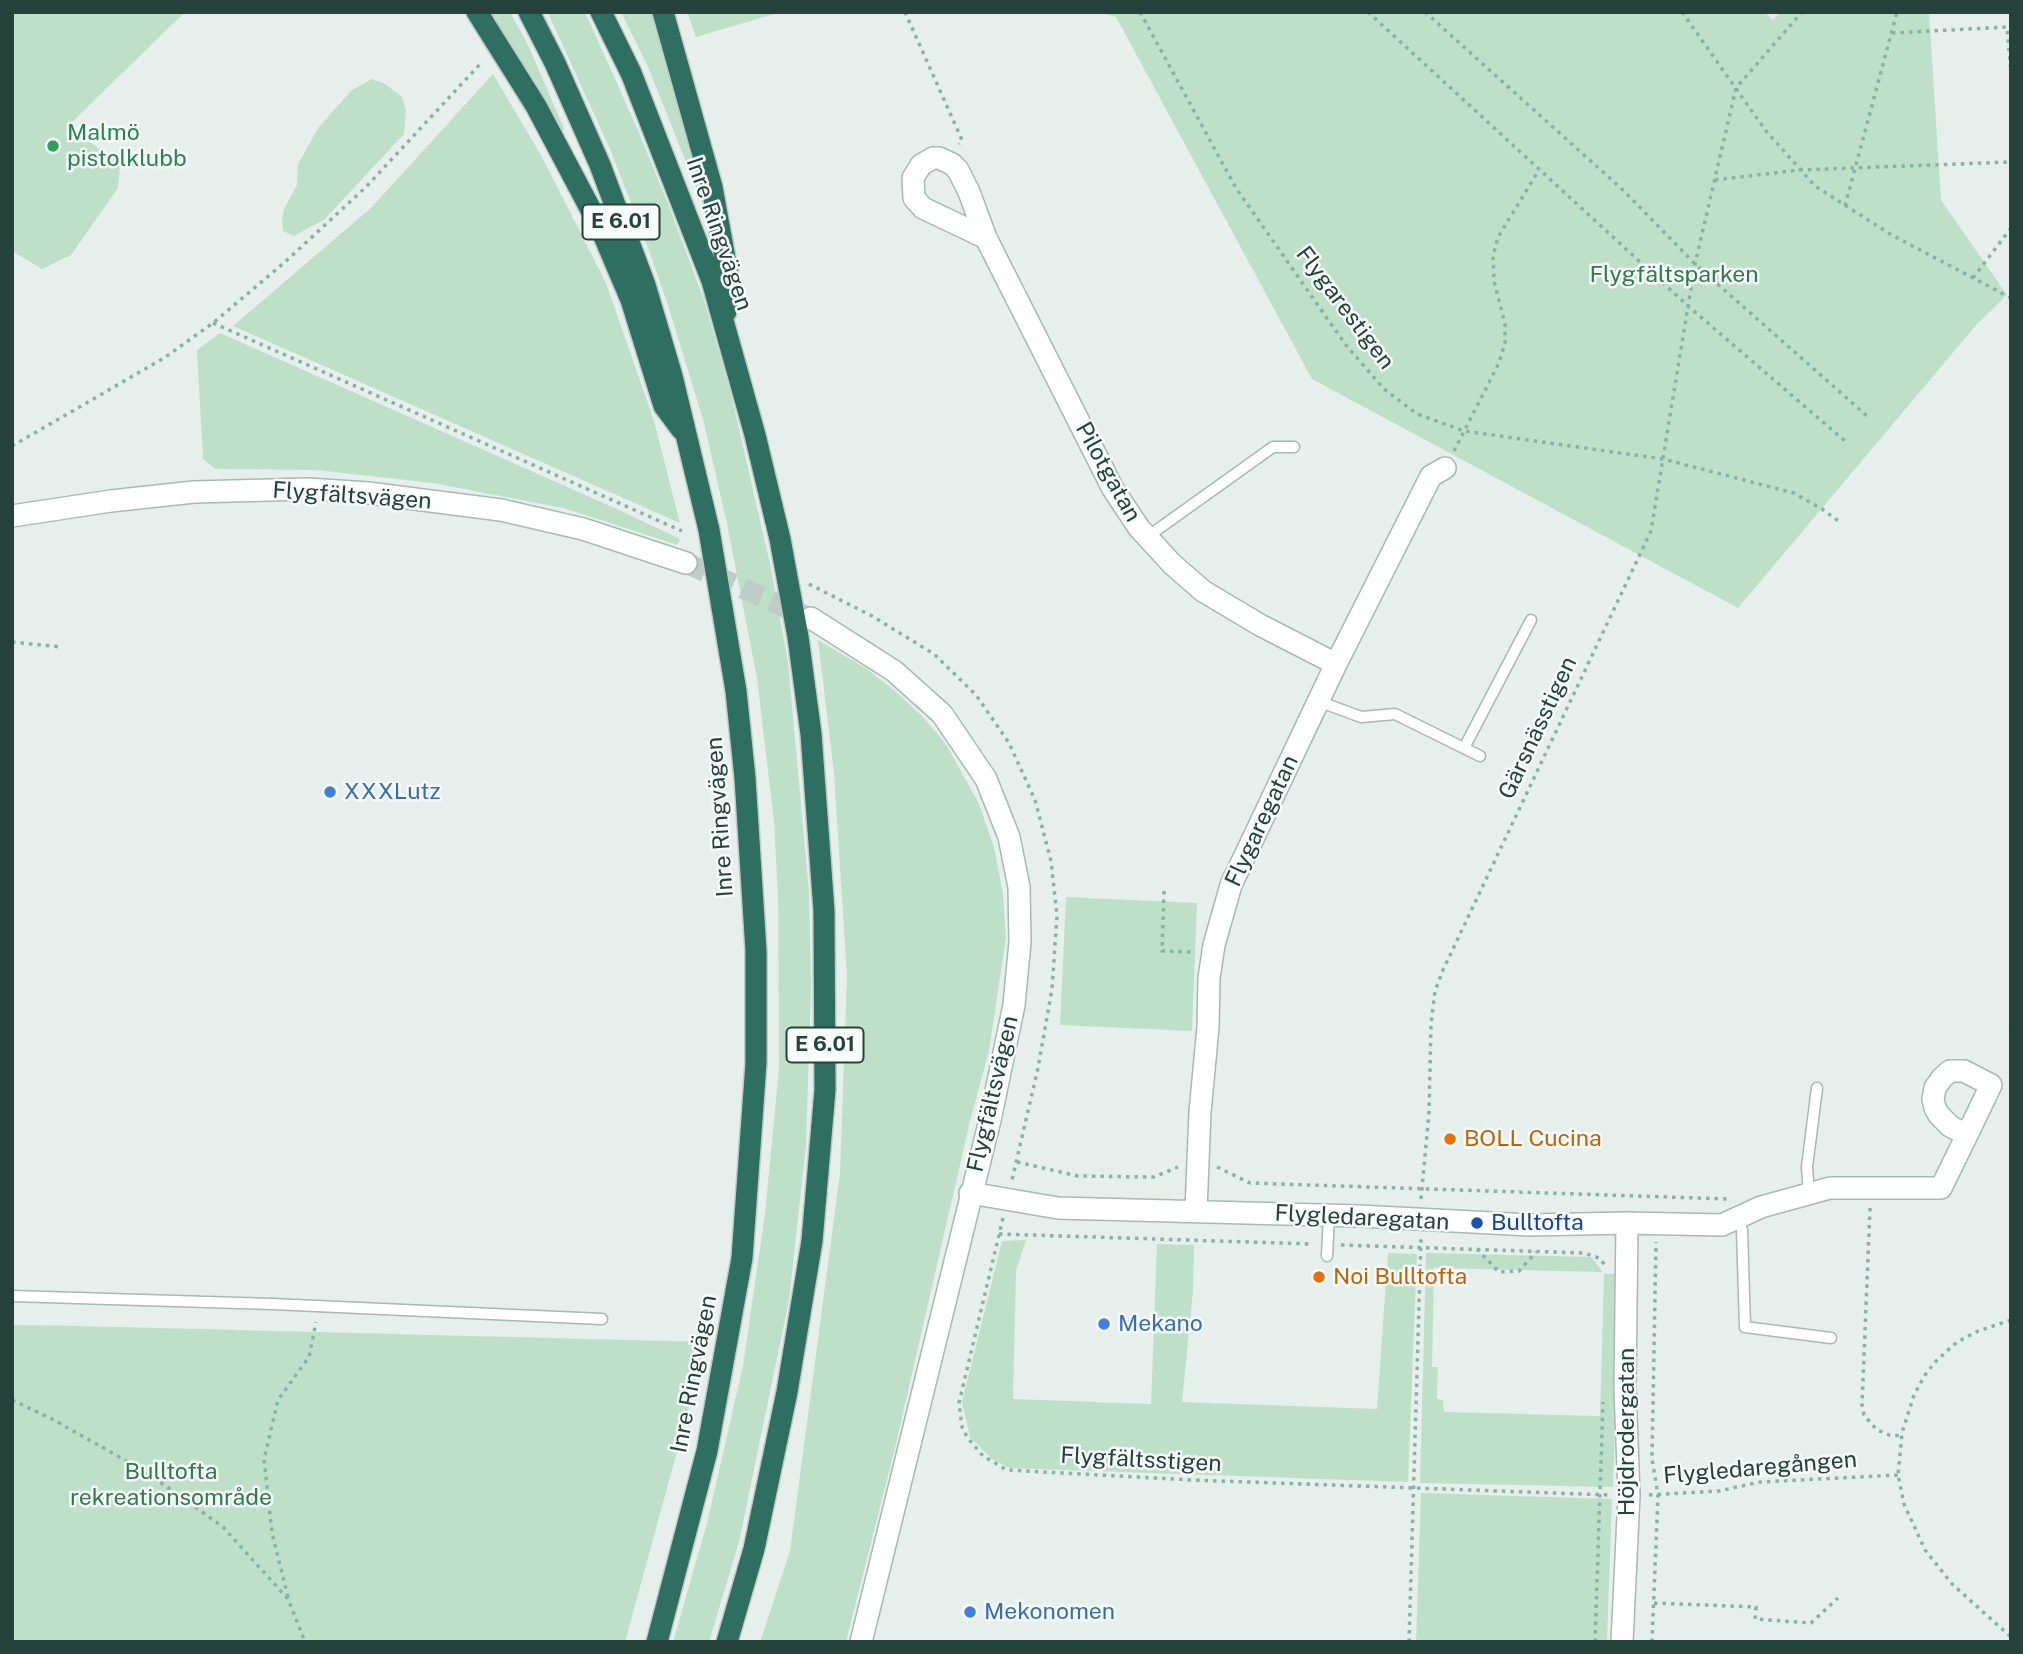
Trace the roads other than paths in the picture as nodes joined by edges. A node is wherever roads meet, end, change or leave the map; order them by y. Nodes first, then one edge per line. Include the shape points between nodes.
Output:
1 (477, 12) edge
2 (529, 12) edge
3 (601, 12) edge
4 (663, 12) edge
5 (986, 238) junction
6 (726, 336) junction
7 (689, 440) junction
8 (1294, 447) dead end
9 (1445, 468) road end
10 (12, 516) edge
11 (1147, 537) junction
12 (686, 563) tunnel mouth
13 (811, 618) tunnel mouth
14 (1531, 620) dead end
15 (1336, 664) junction
16 (1318, 701) junction
17 (1464, 748) junction
18 (1480, 756) dead end
19 (1817, 1088) dead end
20 (1967, 1135) dead end
21 (970, 1193) junction
22 (1809, 1194) junction
23 (1735, 1208) junction
24 (1196, 1211) junction
25 (1329, 1215) junction
26 (1627, 1223) junction
27 (1327, 1250) road end
28 (12, 1296) edge
29 (602, 1319) dead end
30 (1831, 1338) dead end
31 (657, 1642) edge
32 (727, 1642) edge
33 (862, 1642) edge
34 (1622, 1642) edge

1 - 7 highway via 536,106 595,215 631,300 664,406
2 - 7 highway, Inre Ringvägen / E 6.01 via 600,165 636,261
3 - 6 highway, Inre Ringvägen / E 6.01 via 669,169 712,281
4 - 6 highway via 712,187 728,275
5 - 5 street, Pilotgatan via 958,170 933,158 920,164 913,178 914,198 923,208
5 - 11 street, Pilotgatan via 1113,489
6 - 32 highway, Inre Ringvägen / E 6.01 via 780,539 811,734 824,911 825,1090 812,1241 787,1392 754,1549
7 - 31 highway, Inre Ringvägen / E 6.01 via 736,691 756,951 756,1063 742,1258 707,1451
8 - 11 lane via 1273,447
9 - 15 street, Flygaregatan via 1431,476
10 - 12 street, Flygfältsvägen via 194,492 308,489 368,493 501,510 583,529
11 - 15 street, Pilotgatan via 1203,591
13 - 21 street, Flygfältsvägen via 894,671 942,714 986,779 1009,837 1019,887 1015,992
14 - 17 lane
15 - 16 street, Flygaregatan
16 - 17 lane via 1361,717 1395,715
16 - 24 street, Flygaregatan via 1240,865 1213,953
17 - 18 lane
19 - 22 lane via 1807,1167
20 - 22 street, Flygledaregatan via 1941,1188 1830,1188
21 - 24 street, Flygledaregatan via 1058,1208
21 - 33 street, Flygfältsvägen
22 - 23 street, Flygledaregatan via 1761,1207
23 - 26 street, Flygledaregatan via 1722,1225
23 - 30 lane via 1742,1230 1745,1327
24 - 25 street, Flygledaregatan
25 - 26 street, Flygledaregatan via 1530,1225
25 - 27 lane
26 - 34 street, Höjdrodergatan via 1629,1495
28 - 29 lane

